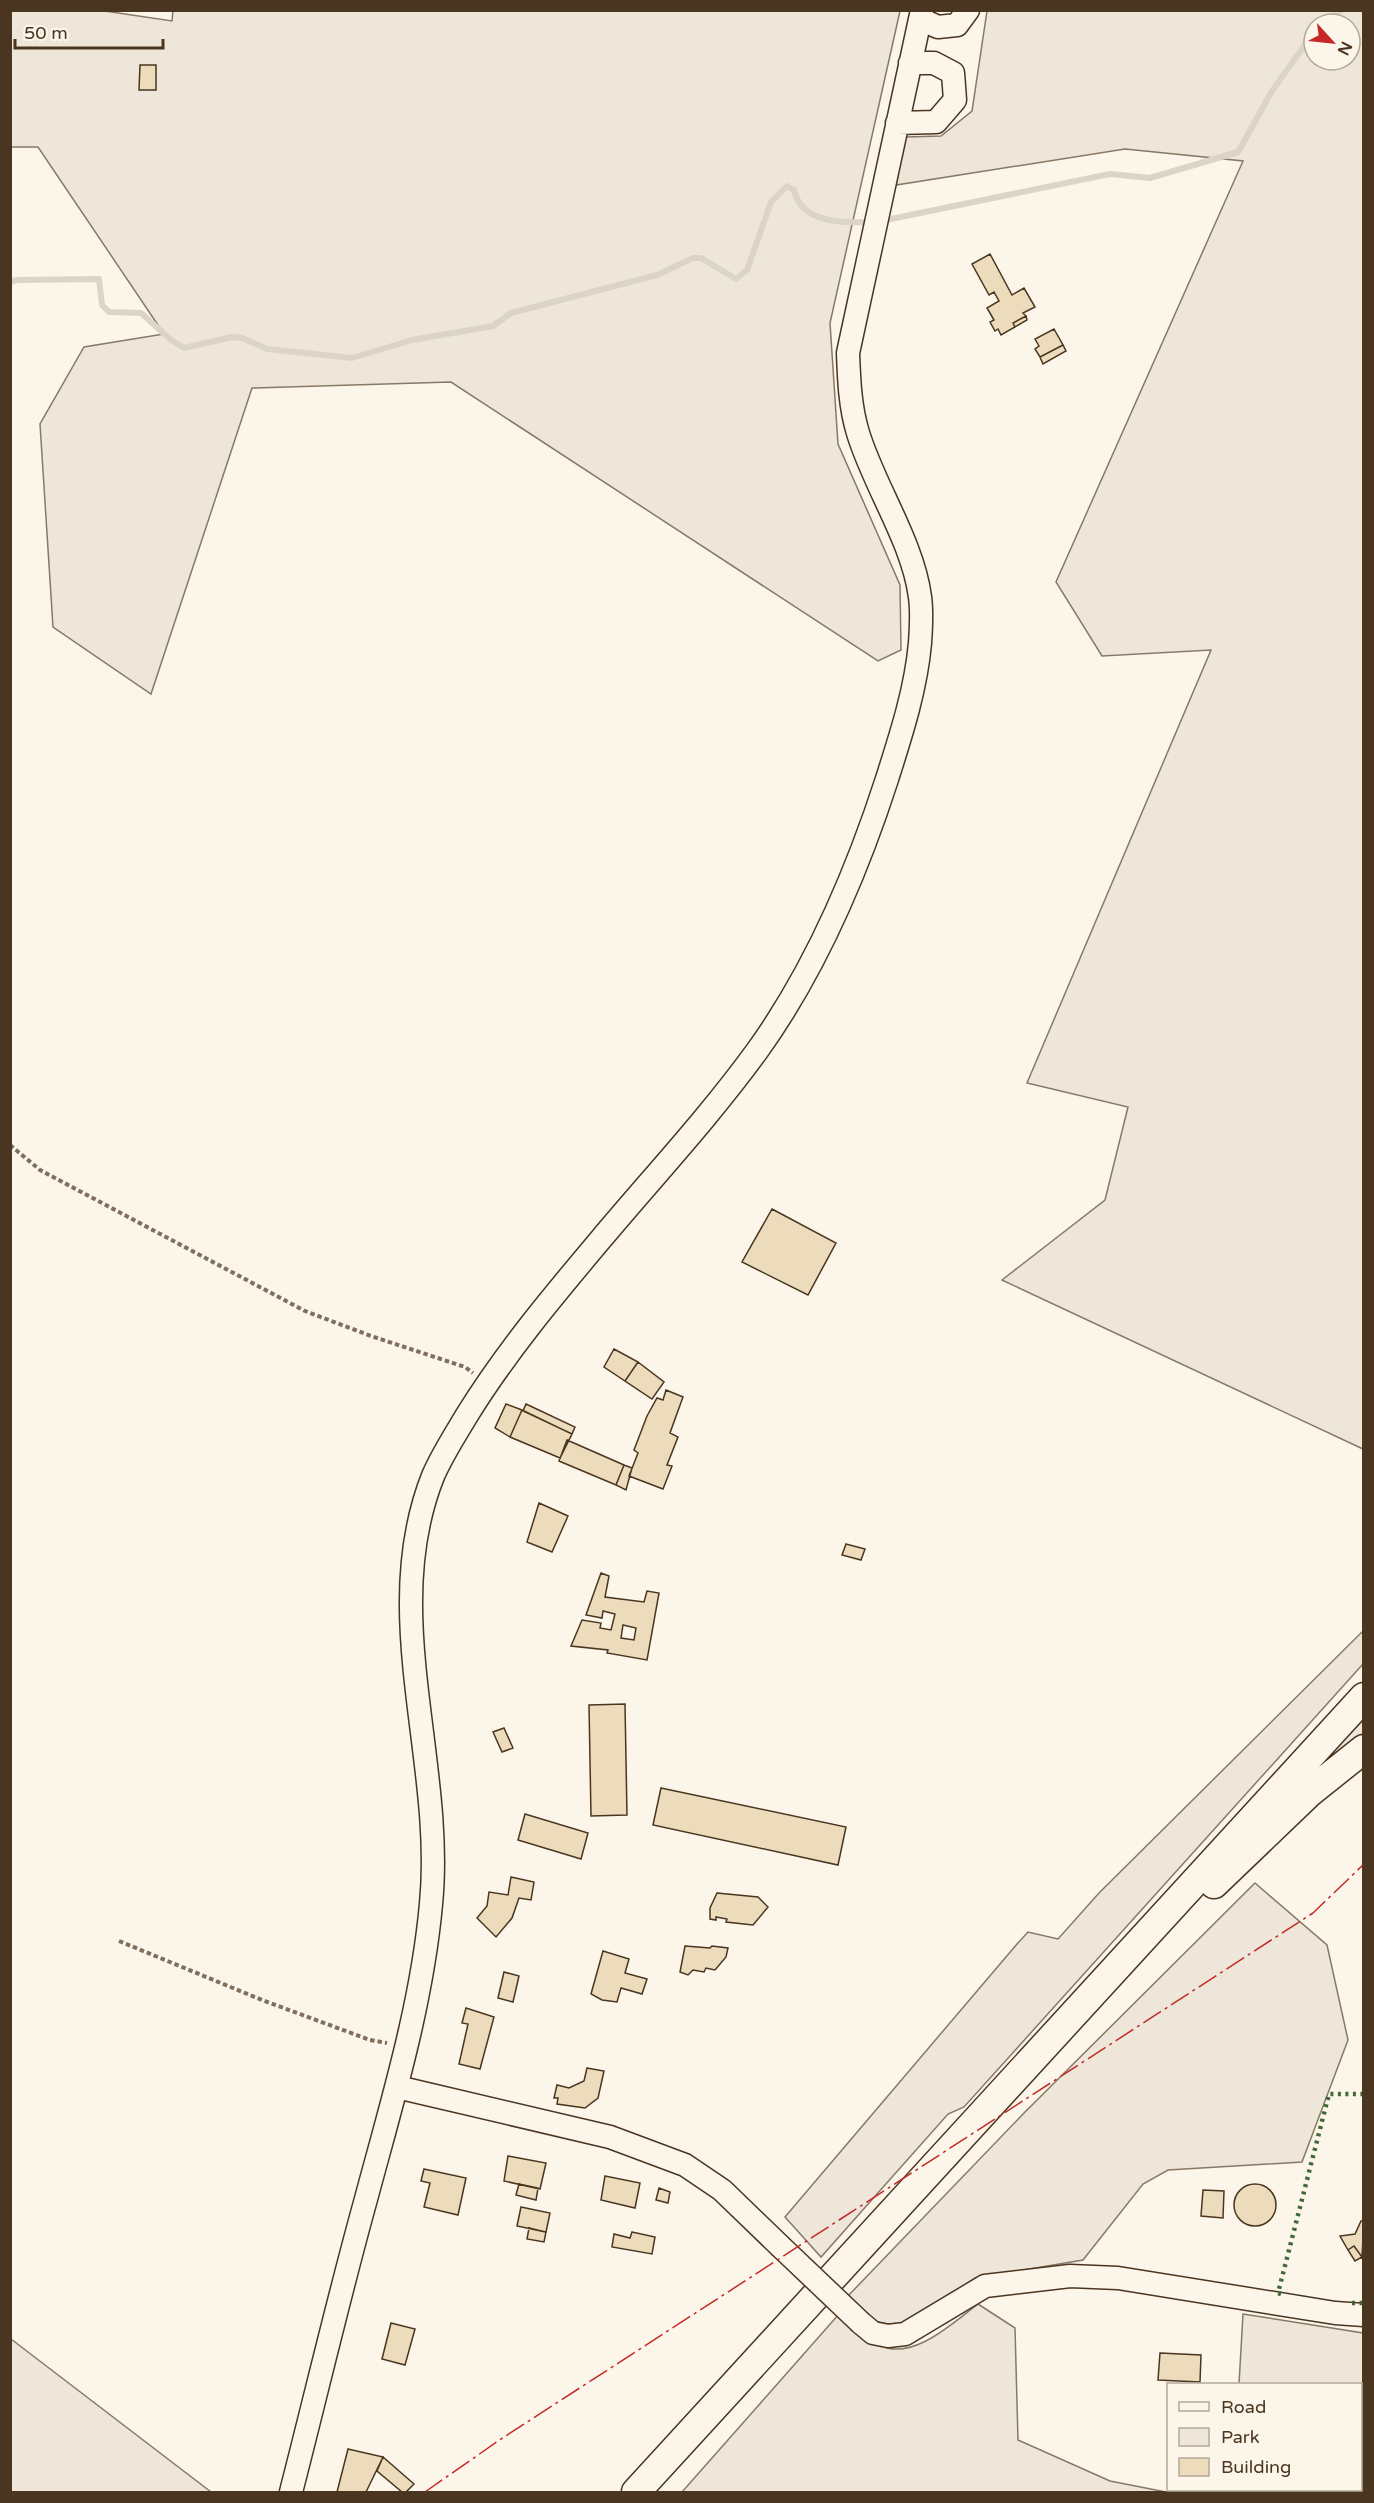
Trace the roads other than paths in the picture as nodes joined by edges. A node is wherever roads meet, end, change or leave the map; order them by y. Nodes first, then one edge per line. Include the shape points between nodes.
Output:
1 (968, 10) edge
2 (921, 15) edge
3 (910, 63) junction
4 (897, 123) junction
5 (1364, 1697) edge
6 (1364, 1749) edge
7 (1088, 2001) junction
8 (397, 2086) junction
9 (1364, 2315) edge
10 (291, 2493) edge
11 (636, 2493) edge

1 - 2 street via 957,25 938,27
2 - 3 street
3 - 4 street
3 - 4 street via 934,63 953,73 955,100 936,122
4 - 8 street via 848,353 850,396 859,436 907,551 920,596 920,646 903,727 870,832 843,899 815,957 760,1047 523,1331 488,1382 434,1476 411,1567 410,1613 434,1848 426,1951
5 - 7 main road via 1192,1881
6 - 7 main road via 1302,1800 1204,1894 1132,1971
7 - 11 main road
8 - 9 street, bridge via 610,2137 685,2165 722,2190 873,2333 905,2334 985,2286 1070,2276 1118,2278
8 - 10 street

